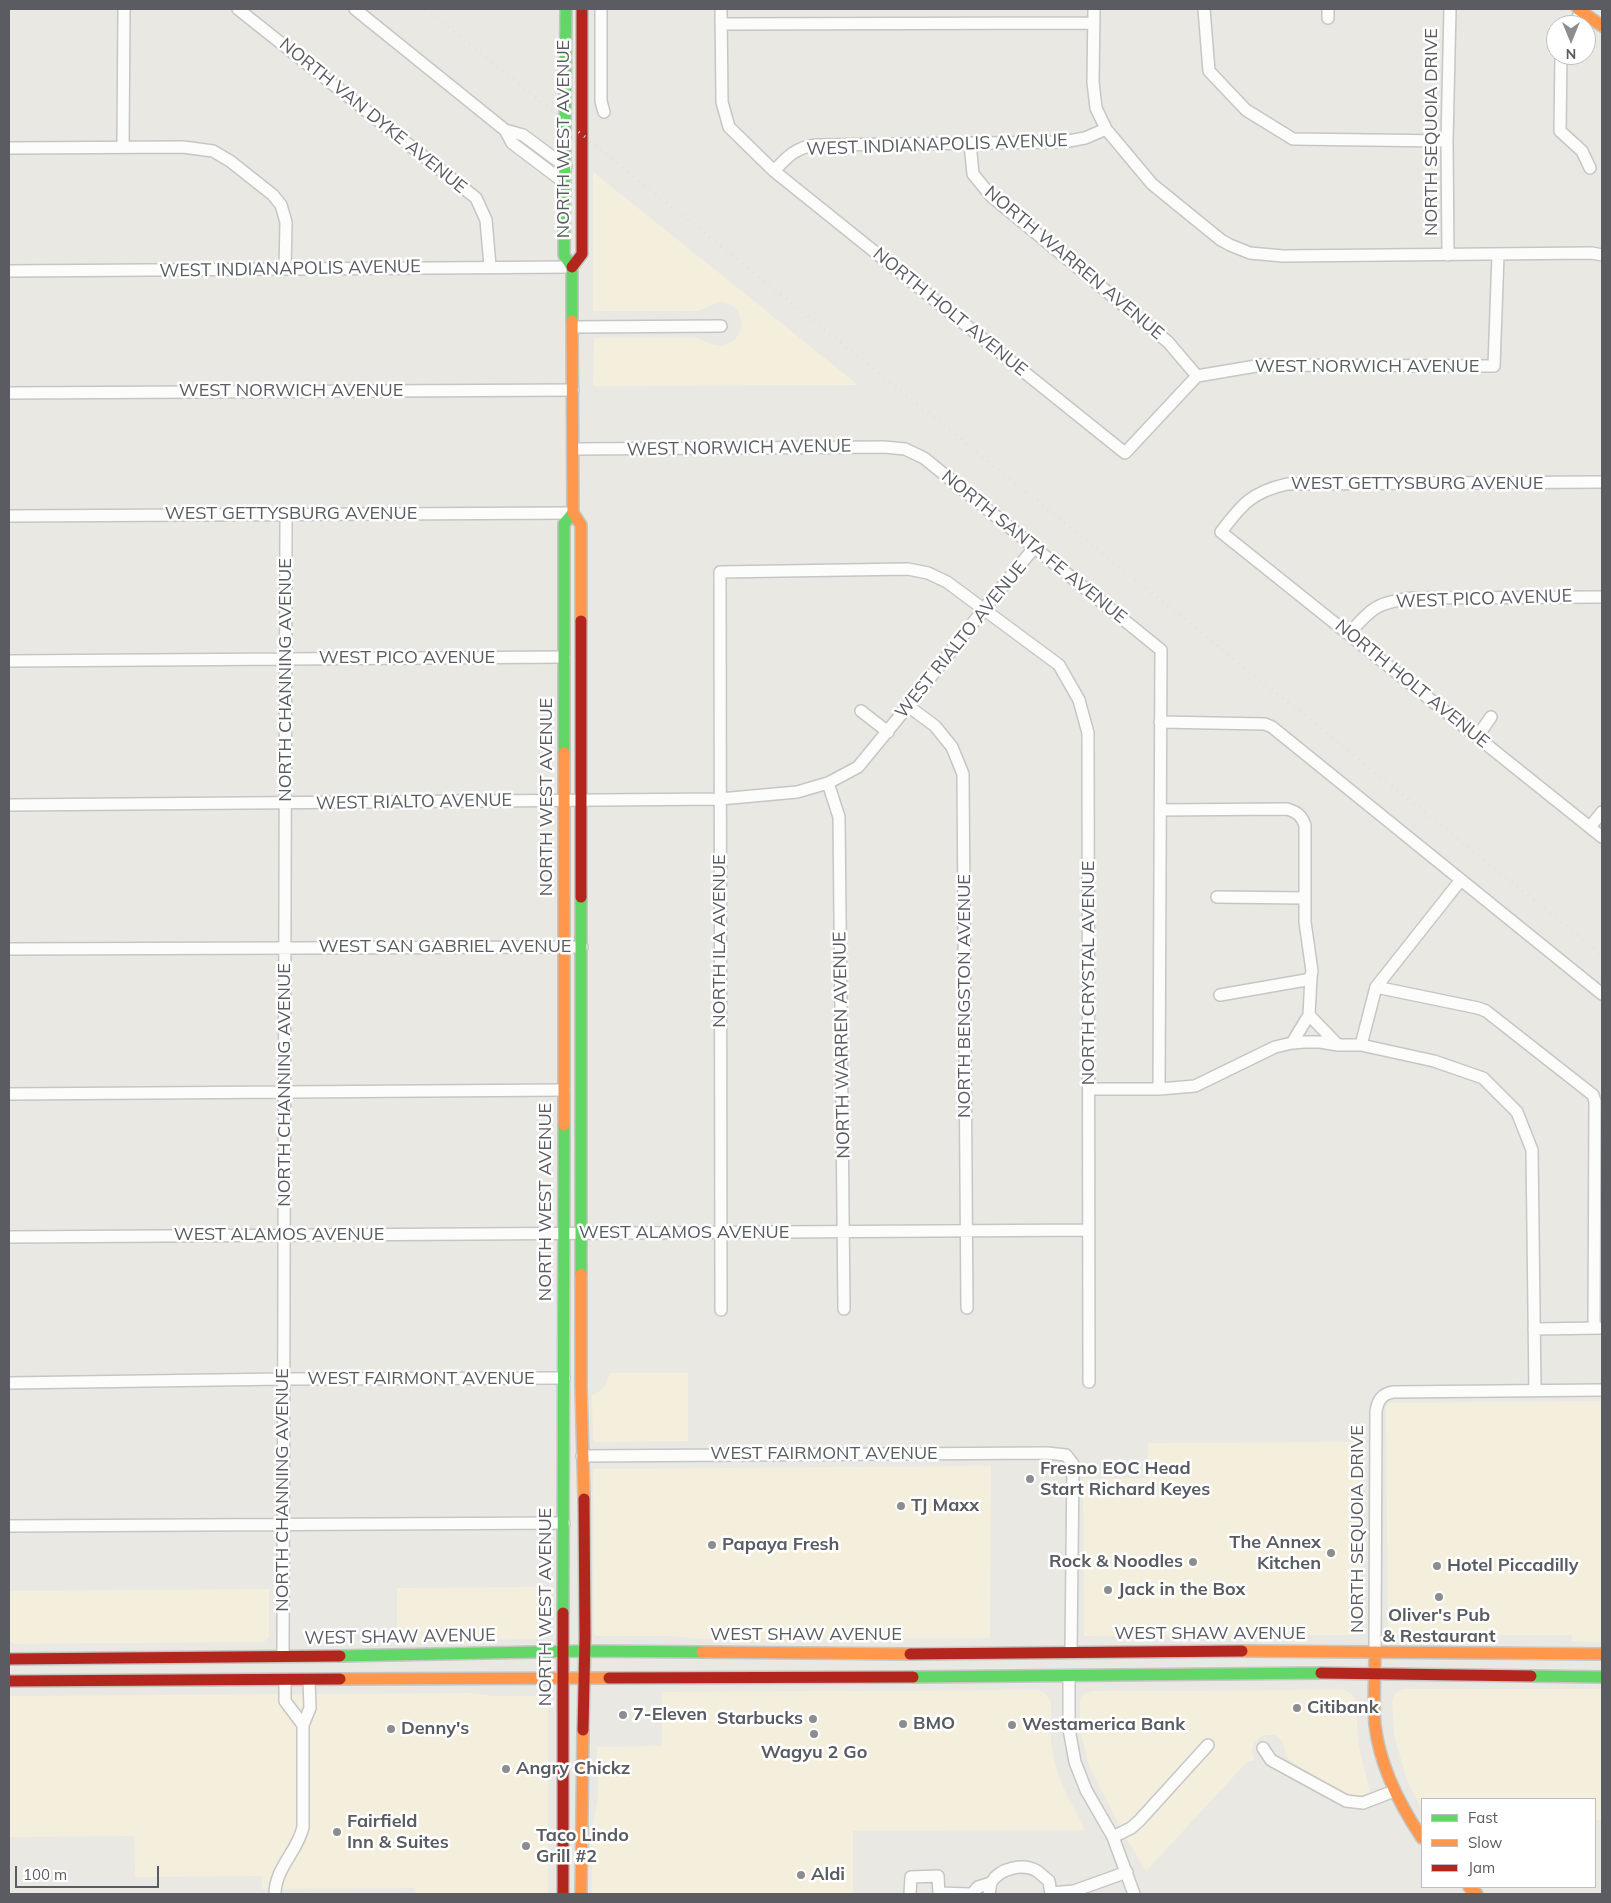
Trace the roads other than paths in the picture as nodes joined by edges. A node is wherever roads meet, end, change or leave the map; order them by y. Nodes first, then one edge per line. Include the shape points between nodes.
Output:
1 (124, 9) edge
2 (238, 9) edge
3 (355, 9) edge
4 (566, 9) edge
5 (582, 9) edge
6 (601, 9) edge
7 (721, 9) edge
8 (1094, 9) edge
9 (1204, 9) edge
10 (1450, 9) edge
11 (1580, 10) edge
12 (1094, 23) junction
13 (721, 24) junction
14 (1602, 26) edge
15 (1561, 65) edge
16 (604, 112) dead end
17 (1106, 129) junction
18 (505, 130) junction
19 (1447, 141) junction
20 (970, 142) junction
21 (123, 146) junction
22 (9, 148) edge
23 (566, 167) junction
24 (1590, 168) dead end
25 (774, 171) junction
26 (565, 183) junction
27 (582, 213) junction
28 (1448, 255) junction
29 (1498, 255) junction
30 (1602, 255) edge
31 (490, 266) junction
32 (572, 266) junction
33 (285, 269) junction
34 (9, 271) edge
35 (721, 326) dead end
36 (573, 327) junction
37 (1196, 376) junction
38 (573, 390) junction
39 (9, 393) edge
40 (573, 449) junction
41 (905, 449) joint
42 (1602, 482) edge
43 (573, 513) junction
44 (286, 514) junction
45 (9, 516) edge
46 (1221, 532) joint
47 (1034, 548) junction
48 (1602, 597) edge
49 (983, 610) junction
50 (1349, 634) junction
51 (564, 656) junction
52 (285, 658) junction
53 (9, 661) edge
54 (908, 706) junction
55 (861, 711) dead end
56 (1491, 718) dead end
57 (1160, 722) junction
58 (888, 732) junction
59 (1477, 737) junction
60 (828, 783) junction
61 (720, 799) junction
62 (564, 800) junction
63 (582, 800) junction
64 (286, 803) junction
65 (9, 805) edge
66 (1160, 810) junction
67 (1602, 812) edge
68 (1590, 827) junction
69 (1602, 837) edge
70 (1460, 881) junction
71 (1217, 897) dead end
72 (1305, 898) junction
73 (286, 947) junction
74 (564, 947) junction
75 (582, 947) junction
76 (9, 949) edge
77 (1311, 977) junction
78 (1376, 987) junction
79 (1602, 994) edge
80 (1220, 995) dead end
81 (1309, 1015) junction
82 (1292, 1043) junction
83 (1338, 1045) junction
84 (1361, 1045) junction
85 (1159, 1089) junction
86 (564, 1090) junction
87 (1090, 1090) junction
88 (285, 1091) junction
89 (9, 1094) edge
90 (1089, 1230) junction
91 (967, 1231) junction
92 (721, 1232) junction
93 (844, 1232) junction
94 (564, 1233) junction
95 (581, 1233) junction
96 (284, 1235) junction
97 (9, 1237) edge
98 (967, 1308) dead end
99 (844, 1309) dead end
100 (721, 1310) dead end
101 (1598, 1328) edge
102 (1534, 1329) junction
103 (564, 1344) junction
104 (564, 1378) junction
105 (284, 1379) junction
106 (1089, 1382) dead end
107 (9, 1383) edge
108 (1602, 1390) edge
109 (1535, 1391) junction
110 (582, 1456) junction
111 (284, 1523) junction
112 (564, 1523) junction
113 (9, 1526) edge
114 (585, 1651) junction
115 (564, 1652) junction
116 (1071, 1652) junction
117 (805, 1653) junction
118 (1141, 1653) junction
119 (943, 1654) junction
120 (1602, 1654) edge
121 (283, 1656) junction
122 (404, 1656) junction
123 (9, 1659) edge
124 (1374, 1663) junction
125 (1602, 1673) edge
126 (981, 1676) junction
127 (1069, 1676) junction
128 (1580, 1677) junction
129 (1602, 1677) edge
130 (564, 1678) junction
131 (767, 1678) junction
132 (839, 1678) junction
133 (584, 1679) junction
134 (188, 1680) junction
135 (285, 1680) junction
136 (309, 1680) junction
137 (9, 1681) edge
138 (303, 1725) junction
139 (1208, 1745) dead end
140 (1263, 1748) dead end
141 (1394, 1791) junction
142 (1421, 1836) edge
143 (1113, 1837) junction
144 (563, 1866) junction
145 (1127, 1872) junction
146 (990, 1889) edge
147 (275, 1894) edge
148 (563, 1894) edge
149 (572, 1894) edge
150 (581, 1894) edge
151 (910, 1894) edge
152 (939, 1894) edge
153 (970, 1894) edge
154 (1051, 1894) edge
155 (1134, 1894) edge

1 - 21 street
2 - 31 street, NORTH VAN DYKE AVENUE via 476,198 486,220
3 - 18 street
4 - 23 main road, NORTH WEST AVENUE
5 - 27 main road, NORTH WEST AVENUE
6 - 16 street via 601,101
7 - 13 street
8 - 12 street
9 - 19 street via 1209,71 1246,110 1293,139
10 - 19 street, NORTH SEQUOIA DRIVE
11 - 14 main road
12 - 13 street
12 - 17 street via 1093,82 1096,108
13 - 25 street via 722,102 729,127
15 - 24 street via 1560,131 1582,151
17 - 20 street, WEST INDIANAPOLIS AVENUE via 1085,138 1063,142
17 - 28 street via 1152,184 1221,240 1240,250 1283,256
18 - 23 street via 523,135
18 - 26 street via 512,143
19 - 28 street, NORTH SEQUOIA DRIVE
20 - 25 street, WEST INDIANAPOLIS AVENUE via 808,146 791,153
20 - 37 street, NORTH WARREN AVENUE via 973,174 991,196 1168,342
21 - 22 street
21 - 33 street via 194,147 226,158 281,205 286,222
23 - 26 main road, NORTH WEST AVENUE
23 - 27 main road via 572,174 574,204
25 - 37 street, NORTH HOLT AVENUE via 1125,453
26 - 32 main road, NORTH WEST AVENUE via 564,255
27 - 32 main road, NORTH WEST AVENUE via 582,254
28 - 29 street
29 - 30 street
29 - 37 street, WEST NORWICH AVENUE via 1494,366 1262,365
31 - 32 street, WEST INDIANAPOLIS AVENUE
31 - 33 street, WEST INDIANAPOLIS AVENUE
32 - 36 main road, NORTH WEST AVENUE
33 - 34 street, WEST INDIANAPOLIS AVENUE
35 - 36 street
36 - 38 main road, NORTH WEST AVENUE
38 - 39 street, WEST NORWICH AVENUE
38 - 40 main road, NORTH WEST AVENUE
40 - 41 street, WEST NORWICH AVENUE
40 - 43 main road, NORTH WEST AVENUE
41 - 47 street, NORTH SANTA FE AVENUE via 924,458
42 - 46 street, WEST GETTYSBURG AVENUE via 1287,484 1268,488 1253,496 1236,511
43 - 44 street, WEST GETTYSBURG AVENUE
43 - 51 main road, NORTH WEST AVENUE via 564,524
43 - 63 main road, NORTH WEST AVENUE via 581,525
44 - 45 street, WEST GETTYSBURG AVENUE
44 - 52 street, NORTH CHANNING AVENUE
46 - 50 street, NORTH HOLT AVENUE
47 - 49 street, WEST RIALTO AVENUE
47 - 57 street, NORTH SANTA FE AVENUE via 1161,650
48 - 50 street, WEST PICO AVENUE via 1393,600 1368,612
49 - 54 street, WEST RIALTO AVENUE
49 - 61 street, NORTH ILA AVENUE via 948,582 908,569 720,572
49 - 87 street, NORTH CRYSTAL AVENUE via 1059,665 1079,700 1088,733
50 - 59 street, NORTH HOLT AVENUE
51 - 52 street, WEST PICO AVENUE
51 - 62 main road, NORTH WEST AVENUE
52 - 53 street, WEST PICO AVENUE
52 - 64 street, NORTH CHANNING AVENUE
54 - 58 street, WEST RIALTO AVENUE
54 - 91 street, NORTH BENGSTON AVENUE via 935,726 952,747 964,774
55 - 58 street, WEST RIALTO AVENUE
56 - 59 street
57 - 66 street
57 - 70 street via 1265,724 1272,727
58 - 60 street, WEST RIALTO AVENUE via 858,767
59 - 68 street, NORTH HOLT AVENUE
60 - 61 street, WEST RIALTO AVENUE via 797,792
60 - 93 street, NORTH WARREN AVENUE via 839,817
61 - 63 street, WEST RIALTO AVENUE
61 - 92 street, NORTH ILA AVENUE
62 - 63 street, WEST RIALTO AVENUE
62 - 64 street, WEST RIALTO AVENUE
62 - 74 main road, NORTH WEST AVENUE
63 - 75 main road, NORTH WEST AVENUE
64 - 65 street, WEST RIALTO AVENUE
64 - 73 street, NORTH CHANNING AVENUE
66 - 72 street via 1287,809 1296,812 1305,825
66 - 85 street
67 - 68 street
68 - 69 street, NORTH HOLT AVENUE
70 - 78 street
70 - 79 street
71 - 72 street
72 - 77 street
73 - 74 street, WEST SAN GABRIEL AVENUE
73 - 76 street, WEST SAN GABRIEL AVENUE
73 - 88 street, NORTH CHANNING AVENUE
74 - 75 street, WEST SAN GABRIEL AVENUE
74 - 86 main road, NORTH WEST AVENUE
75 - 95 main road, NORTH WEST AVENUE
77 - 80 street
77 - 81 street
78 - 84 street
78 - 101 street via 1486,1011 1592,1095 1595,1101
81 - 82 street
81 - 83 street
82 - 83 street
82 - 85 street via 1276,1047 1195,1086
83 - 84 street
84 - 102 street via 1434,1061 1483,1078 1518,1112 1532,1150
85 - 87 street
86 - 88 street
86 - 94 main road, NORTH WEST AVENUE
87 - 90 street, NORTH CRYSTAL AVENUE
88 - 89 street
88 - 96 street, NORTH CHANNING AVENUE
90 - 91 street, WEST ALAMOS AVENUE
90 - 106 street, NORTH CRYSTAL AVENUE
91 - 93 street, WEST ALAMOS AVENUE
91 - 98 street, NORTH BENGSTON AVENUE
92 - 93 street, WEST ALAMOS AVENUE
92 - 95 street, WEST ALAMOS AVENUE
92 - 100 street, NORTH ILA AVENUE
93 - 99 street, NORTH WARREN AVENUE
94 - 95 street, WEST ALAMOS AVENUE
94 - 96 street, WEST ALAMOS AVENUE
94 - 103 main road, NORTH WEST AVENUE
95 - 110 main road, NORTH WEST AVENUE
96 - 97 street, WEST ALAMOS AVENUE
96 - 105 street, NORTH CHANNING AVENUE
101 - 102 street
102 - 109 street
103 - 104 main road, NORTH WEST AVENUE
103 - 110 main road via 572,1364 572,1443
104 - 105 street, WEST FAIRMONT AVENUE
104 - 112 main road, NORTH WEST AVENUE
105 - 107 street, WEST FAIRMONT AVENUE
105 - 111 street, NORTH CHANNING AVENUE
108 - 109 street
109 - 124 street, NORTH SEQUOIA DRIVE via 1393,1392 1381,1397 1376,1411
110 - 114 main road, NORTH WEST AVENUE
110 - 116 street, WEST FAIRMONT AVENUE via 1047,1452 1066,1455 1073,1464
111 - 112 street
111 - 113 street
111 - 121 street, NORTH CHANNING AVENUE
112 - 115 main road, NORTH WEST AVENUE
114 - 115 main road, WEST SHAW AVENUE
114 - 117 main road, WEST SHAW AVENUE
114 - 133 main road, NORTH WEST AVENUE
115 - 122 main road, WEST SHAW AVENUE
115 - 130 main road, NORTH WEST AVENUE
116 - 118 main road, WEST SHAW AVENUE
116 - 119 main road, WEST SHAW AVENUE
116 - 126 main road via 1061,1664 993,1665
117 - 119 main road, WEST SHAW AVENUE
117 - 131 main road via 789,1666 773,1670
118 - 124 main road, WEST SHAW AVENUE via 1268,1650
118 - 127 main road via 1131,1665 1080,1665
119 - 132 main road via 936,1664 872,1665
120 - 124 main road, WEST SHAW AVENUE
121 - 122 main road, WEST SHAW AVENUE
121 - 123 main road, WEST SHAW AVENUE
121 - 134 main road via 272,1667 218,1670
122 - 135 main road via 357,1668 293,1670
124 - 127 main road, WEST SHAW AVENUE
124 - 128 main road, WEST SHAW AVENUE
124 - 141 main road via 1377,1736
125 - 128 main road
126 - 127 main road, WEST SHAW AVENUE
126 - 132 main road, WEST SHAW AVENUE
127 - 143 street via 1070,1729 1075,1762 1086,1790
128 - 129 main road, WEST SHAW AVENUE
130 - 133 main road, WEST SHAW AVENUE
130 - 136 main road, WEST SHAW AVENUE
130 - 144 main road, NORTH WEST AVENUE
131 - 132 main road, WEST SHAW AVENUE
131 - 133 main road, WEST SHAW AVENUE
133 - 150 main road, NORTH WEST AVENUE
134 - 135 main road, WEST SHAW AVENUE
134 - 137 main road, WEST SHAW AVENUE
135 - 136 main road, WEST SHAW AVENUE
135 - 138 street via 285,1701
136 - 138 street via 310,1708
138 - 147 street via 303,1827 276,1880
139 - 143 street via 1142,1818
140 - 141 street via 1271,1760 1346,1801 1363,1803
141 - 142 main road
143 - 145 street
144 - 148 main road, NORTH WEST AVENUE
144 - 149 main road via 570,1874
145 - 154 street via 1074,1891
145 - 155 street
146 - 153 street via 978,1887
146 - 154 street via 1000,1874 1026,1868 1050,1881
151 - 152 street via 911,1878 938,1876
152 - 153 street

